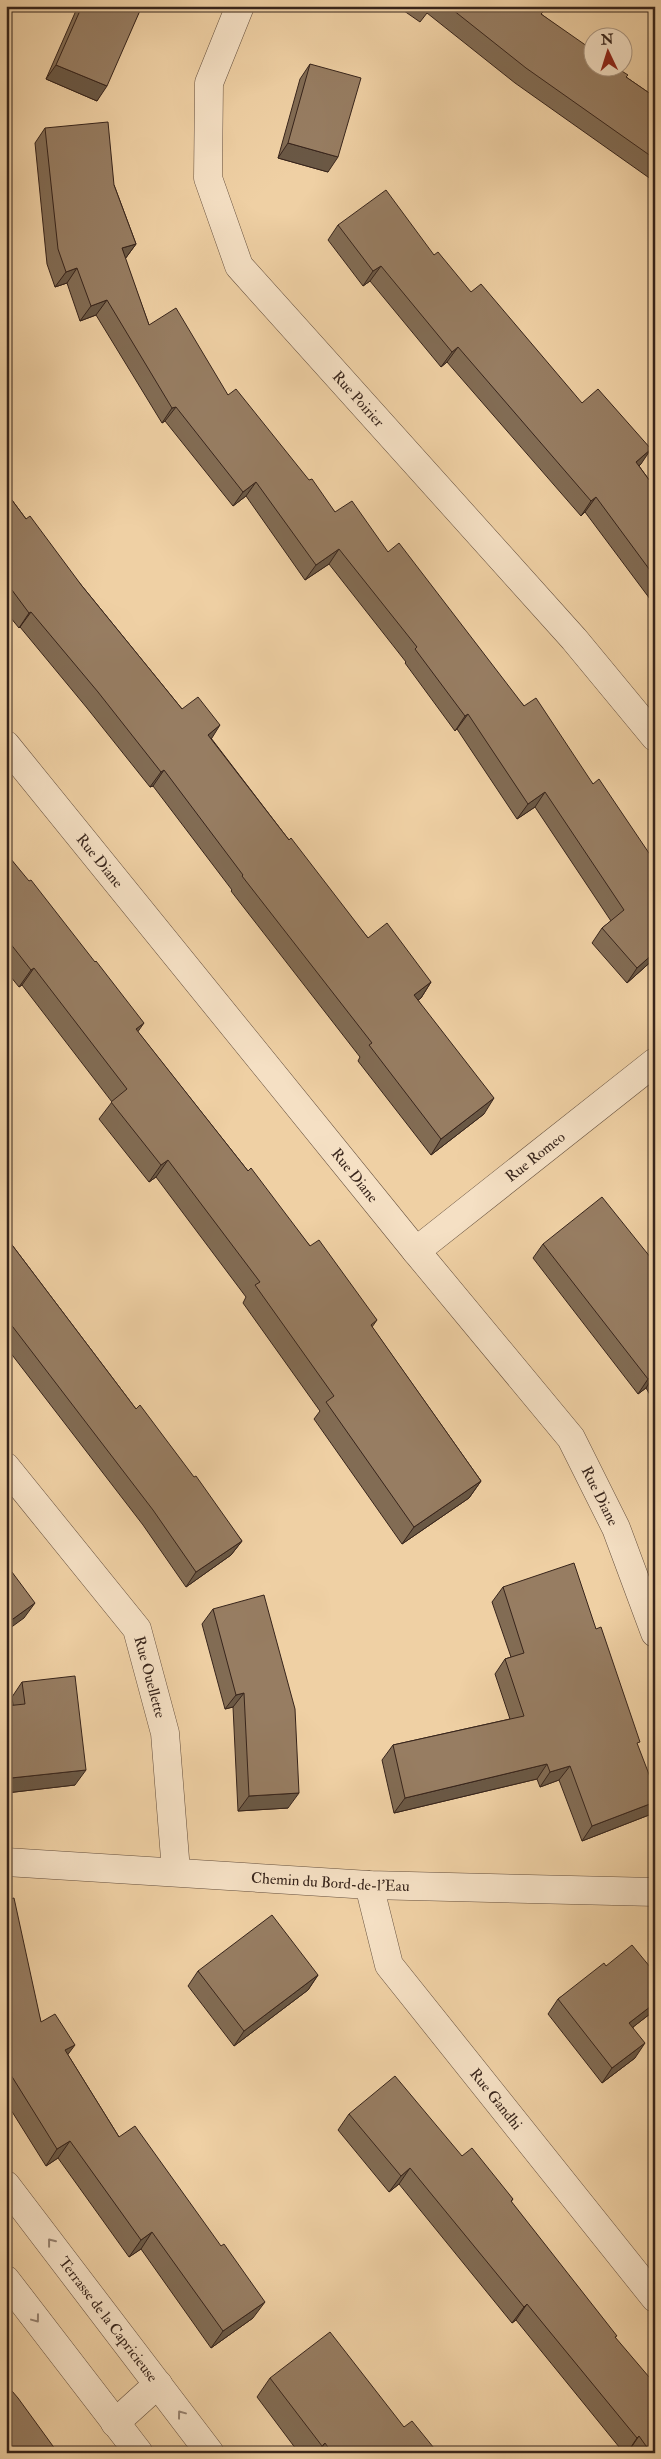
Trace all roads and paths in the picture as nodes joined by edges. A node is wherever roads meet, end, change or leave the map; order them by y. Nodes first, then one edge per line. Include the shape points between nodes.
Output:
1 (240, 6) edge
2 (655, 737) edge
3 (6, 745) edge
4 (655, 1062) edge
5 (416, 1251) junction
6 (6, 1467) edge
7 (655, 1633) edge
8 (6, 1862) edge
9 (176, 1871) junction
10 (369, 1885) junction
11 (652, 1896) edge
12 (6, 2185) edge
13 (6, 2280) edge
14 (655, 2298) edge
15 (158, 2384) junction
16 (115, 2423) junction
17 (139, 2453) edge
18 (210, 2453) edge

1 - 2 street, Rue Poirier via 209,83 208,178 239,266 567,632
3 - 5 street, Rue Diane
4 - 5 street, Rue Romeo
5 - 7 street, Rue Diane via 571,1438 616,1528
6 - 9 street, Rue Ouellette via 137,1629 165,1733
8 - 9 street, Chemin du Bord-de-l'Eau
9 - 10 street, Chemin du Bord-de-l'Eau
10 - 11 street, Chemin du Bord-de-l'Eau
10 - 14 street, Rue Gandhi via 389,1965
15 -> 12 street, Terrasse de la Capricieuse
13 -> 16 street
15 - 16 street
18 -> 15 street, Terrasse de la Capricieuse
16 - 17 street

